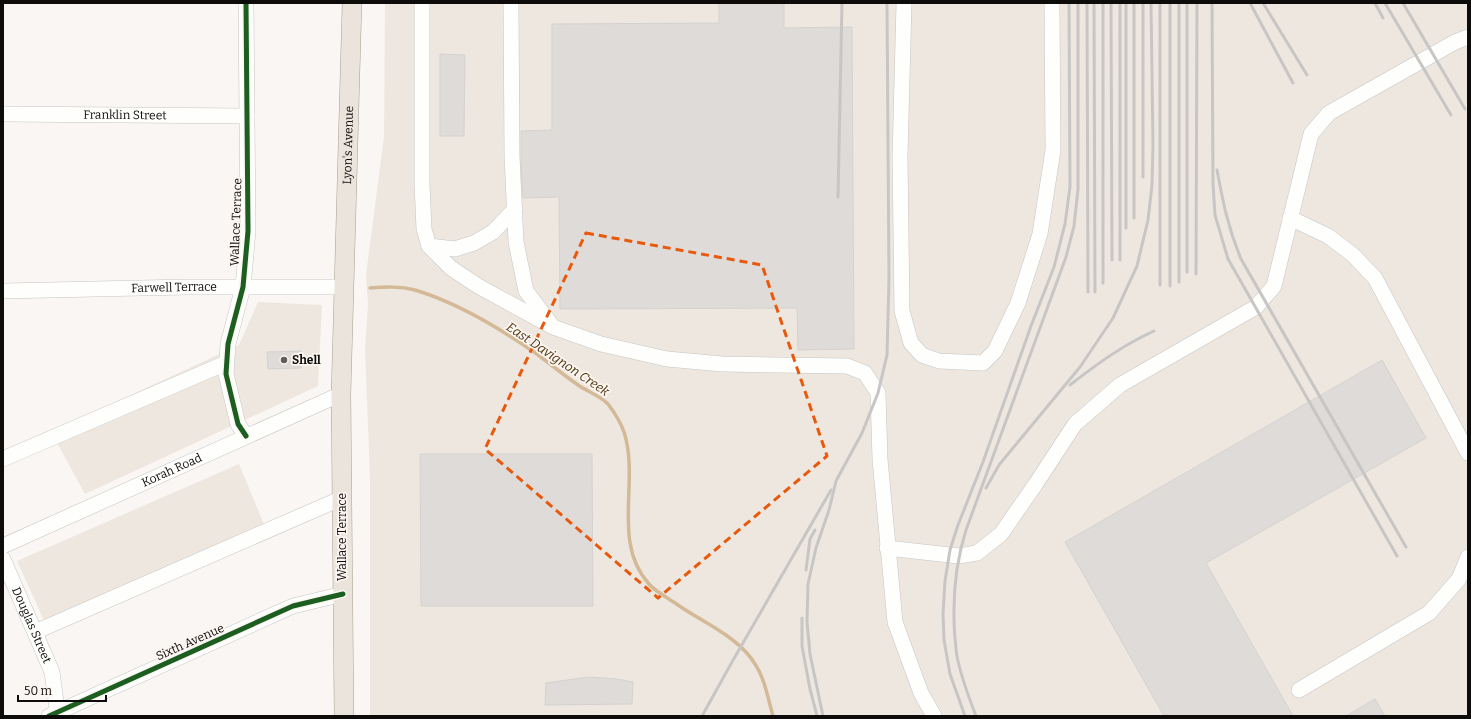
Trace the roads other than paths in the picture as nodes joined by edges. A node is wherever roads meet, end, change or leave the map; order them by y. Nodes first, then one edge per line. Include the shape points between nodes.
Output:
1 (246, 3) edge
2 (352, 3) edge
3 (422, 3) edge
4 (511, 3) edge
5 (904, 3) edge
6 (1052, 3) edge
7 (1468, 37) edge
8 (3, 114) edge
9 (247, 116) junction
10 (515, 209) junction
11 (1290, 218) junction
12 (430, 246) junction
13 (243, 287) junction
14 (344, 287) junction
15 (3, 291) edge
16 (553, 327) junction
17 (226, 362) junction
18 (342, 394) junction
19 (246, 436) junction
20 (1468, 453) edge
21 (3, 459) edge
22 (342, 498) junction
23 (3, 546) edge
24 (887, 548) junction
25 (1468, 557) edge
26 (3, 559) edge
27 (343, 594) junction
28 (35, 632) junction
29 (1299, 690) dead end
30 (55, 715) edge
31 (344, 716) edge
32 (934, 716) edge

1 - 9 street, Wallace Terrace
2 - 14 main road, Lyon's Avenue
3 - 12 street via 422,184 424,229
4 - 10 street
5 - 6 street via 900,158 902,311 911,343 922,355 939,361 983,363 995,351 1018,303 1040,234 1053,150
7 - 11 street via 1329,113 1311,134
8 - 9 street, Franklin Street
9 - 13 street, Wallace Terrace via 248,231
10 - 12 street via 493,232 474,243 455,249
10 - 16 street via 516,242 526,291
11 - 20 street via 1328,236 1353,254 1375,278
11 - 24 street via 1274,286 1264,299 1256,307 1120,384 1075,424 1001,534 977,553 959,556
12 - 16 street via 451,268 478,286
13 - 14 street, Farwell Terrace
13 - 15 street, Farwell Terrace
13 - 17 street, Wallace Terrace via 228,344
14 - 18 main road, Wallace Terrace
16 - 24 street via 601,344 667,359 722,364 847,366 865,373 878,393
17 - 19 street, Wallace Terrace via 226,374 238,424
17 - 21 street
18 - 19 street, Korah Road
18 - 22 main road, Wallace Terrace
19 - 23 street, Korah Road
22 - 27 main road, Wallace Terrace
22 - 28 street
24 - 32 street via 895,622 921,694
25 - 29 street via 1459,579 1429,613
26 - 28 street, Douglas Street
27 - 30 street, Sixth Avenue via 293,606
27 - 31 main road, Wallace Terrace
28 - 30 street, Douglas Street via 52,672

